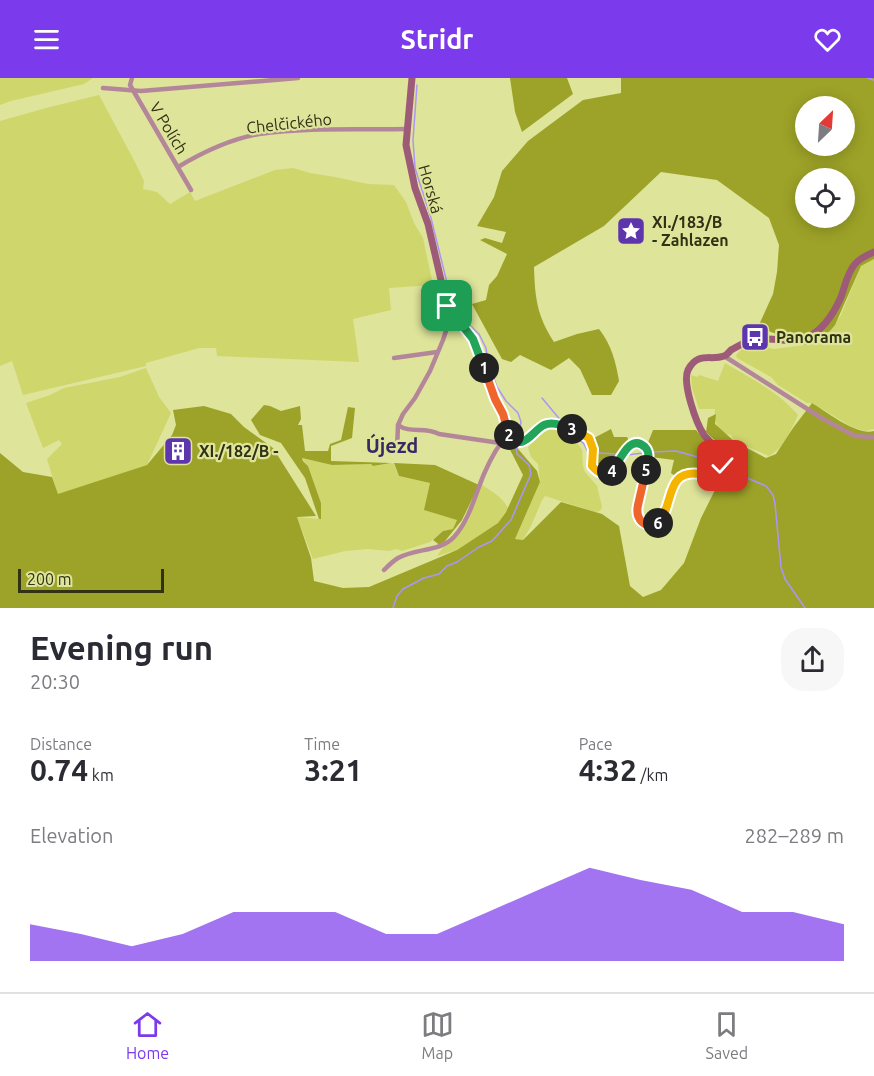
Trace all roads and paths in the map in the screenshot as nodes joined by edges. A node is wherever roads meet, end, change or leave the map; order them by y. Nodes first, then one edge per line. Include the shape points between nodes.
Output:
1 (132, 78) edge
2 (298, 78) edge
3 (412, 78) edge
4 (103, 88) dead end
5 (132, 89) junction
6 (407, 129) junction
7 (178, 167) junction
8 (191, 190) dead end
9 (874, 252) edge
10 (447, 306) junction
11 (438, 352) junction
12 (724, 356) junction
13 (394, 358) dead end
14 (398, 424) junction
15 (508, 434) junction
16 (874, 437) edge
17 (500, 443) junction
18 (397, 449) dead end
19 (384, 570) dead end

1 - 5 street, V Polích
2 - 5 street
3 - 6 street, Horská
4 - 5 street
5 - 7 street, V Polích
6 - 7 street, Chelčického via 303,130 258,135 226,144
6 - 10 street, Horská via 406,144 415,188
7 - 8 street, V Polích
9 - 12 street via 855,265 833,312 813,334 783,341 756,339
10 - 11 street via 447,328
10 - 15 street via 473,339
11 - 13 street
11 - 14 street
12 - 15 street via 693,362 686,381 699,425 721,454 723,466 713,475 688,473 677,479 657,524 644,524 637,510 648,465 645,447 629,446 615,468 604,474 592,466 589,438 567,427 543,425 527,439 517,441
12 - 16 street via 822,419 855,436
14 - 17 street via 404,429
14 - 18 street
15 - 17 street
17 - 19 street via 456,534 445,544 397,558

